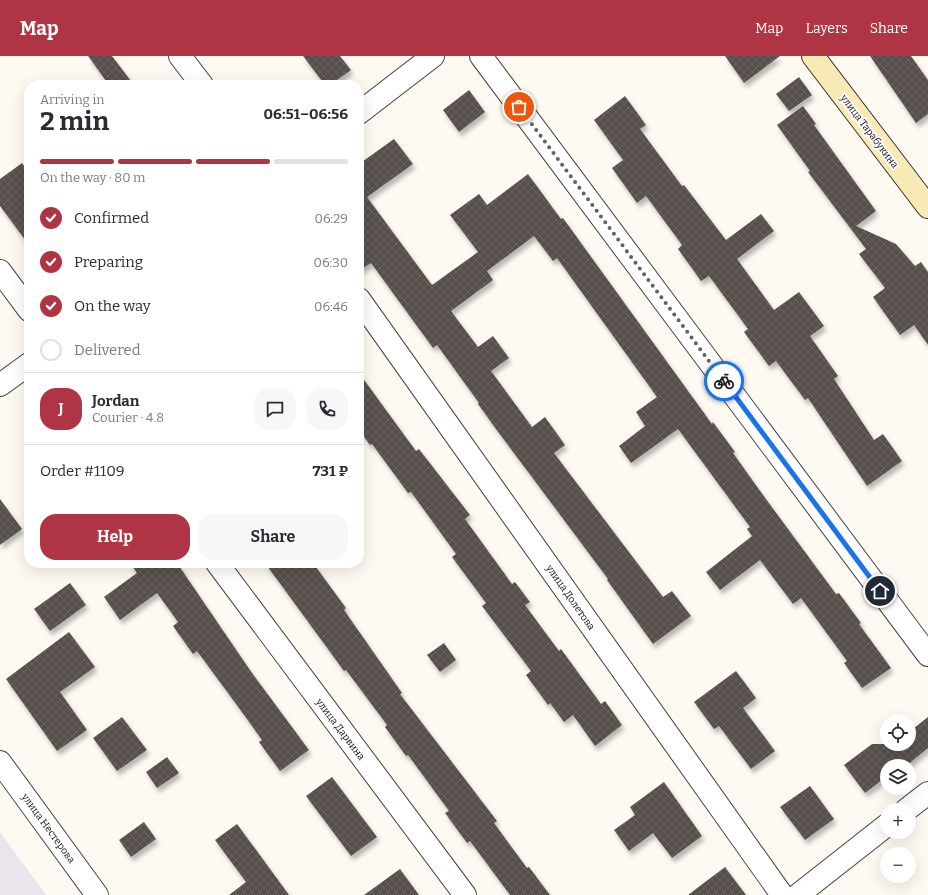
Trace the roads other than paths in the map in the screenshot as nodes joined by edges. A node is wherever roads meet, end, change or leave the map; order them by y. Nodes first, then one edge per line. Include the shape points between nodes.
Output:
1 (180, 56) edge
2 (433, 56) edge
3 (481, 56) edge
4 (813, 56) edge
5 (198, 80) edge
6 (364, 109) edge
7 (928, 207) edge
8 (0, 270) edge
9 (24, 303) edge
10 (364, 306) edge
11 (24, 368) edge
12 (0, 385) edge
13 (221, 568) edge
14 (928, 655) edge
15 (0, 762) edge
16 (928, 793) edge
17 (915, 803) edge
18 (880, 831) edge
19 (97, 895) edge
20 (465, 895) edge
21 (782, 895) edge
22 (798, 895) edge

1 - 5 street
2 - 6 street
3 - 14 street
4 - 7 main road, улица Тарабукина
8 - 9 street
10 - 21 street, улица Долетова
11 - 12 street
13 - 20 street, улица Дарвина
15 - 19 street, улица Нестерова
16 - 17 street
18 - 22 street

